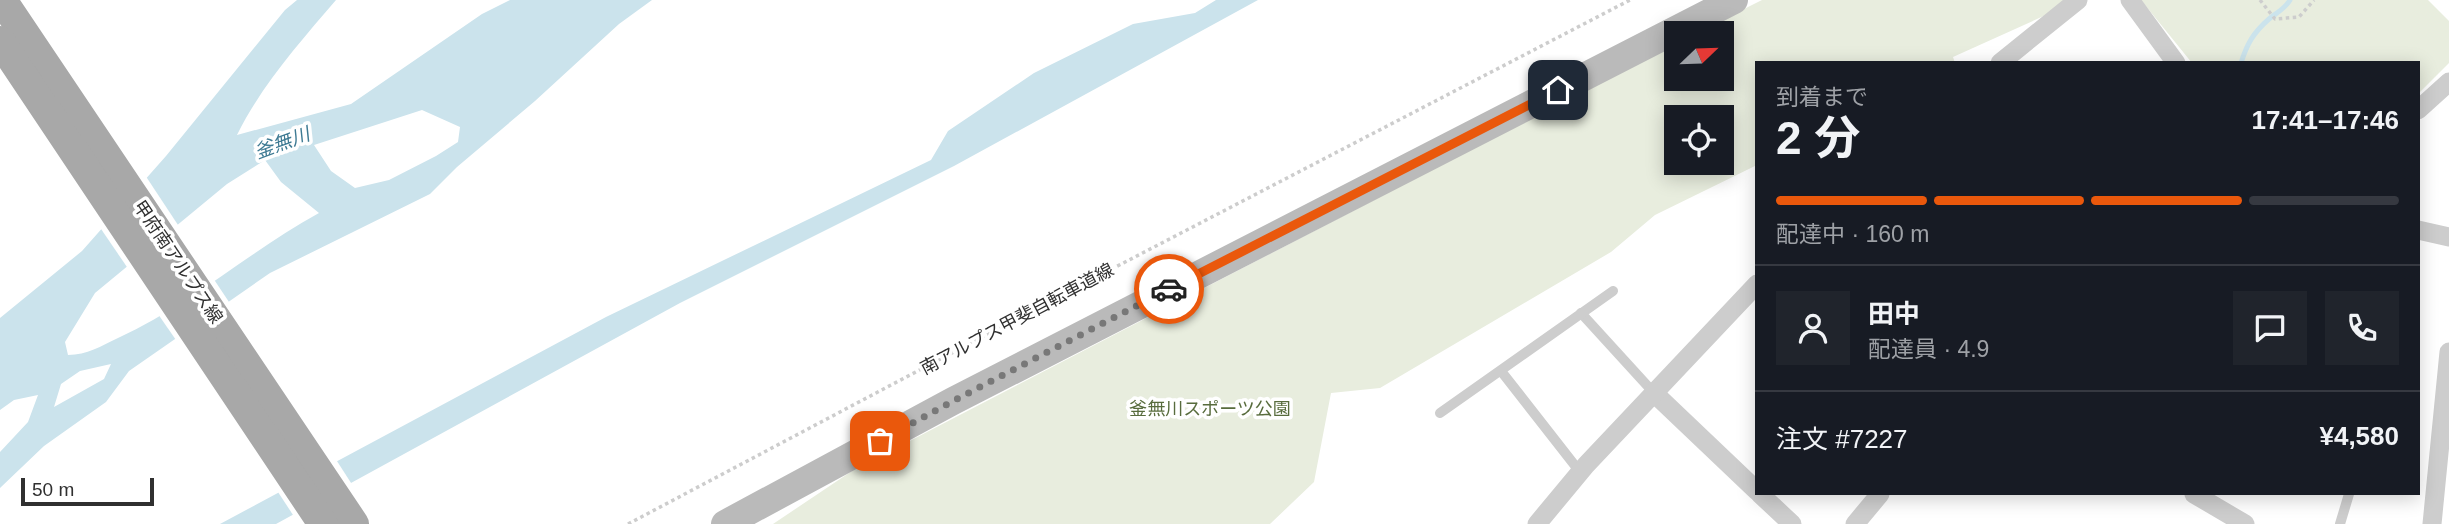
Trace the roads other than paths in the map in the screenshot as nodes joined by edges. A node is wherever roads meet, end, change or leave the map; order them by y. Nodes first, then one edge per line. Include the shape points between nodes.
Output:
1 (2, 0) edge
2 (1734, 0) edge
3 (2078, 0) edge
4 (2130, 0) edge
5 (0, 41) edge
6 (2002, 61) edge
7 (2175, 61) edge
8 (2449, 82) edge
9 (2420, 108) edge
10 (2420, 230) edge
11 (2449, 237) edge
12 (1755, 288) edge
13 (1614, 290) dead end
14 (1581, 313) junction
15 (2449, 352) edge
16 (1501, 370) junction
17 (2447, 392) edge
18 (1654, 393) junction
19 (1440, 413) dead end
20 (1580, 472) junction
21 (808, 481) junction
22 (1755, 489) edge
23 (1761, 495) edge
24 (1879, 495) edge
25 (2196, 495) edge
26 (2349, 495) edge
27 (2433, 516) edge
28 (2449, 520) edge
29 (2241, 523) edge
30 (323, 524) edge
31 (354, 524) edge
32 (725, 524) edge
33 (755, 524) edge
34 (1537, 524) edge
35 (1792, 524) edge
36 (1855, 524) edge
37 (2340, 524) edge

1 - 31 main road, 甲府南アルプス線
2 - 21 main road via 953,401
3 - 6 street
4 - 7 street
5 - 30 main road, 甲府南アルプス線
8 - 9 street
10 - 11 street
12 - 18 street
13 - 14 lane
14 - 16 lane
14 - 18 lane
15 - 17 street
16 - 19 lane
16 - 20 lane
17 - 27 street
18 - 20 street
18 - 22 street
20 - 34 street
21 - 32 main road
21 - 33 main road
23 - 35 street
24 - 36 street
25 - 29 street
26 - 37 lane
27 - 28 street

